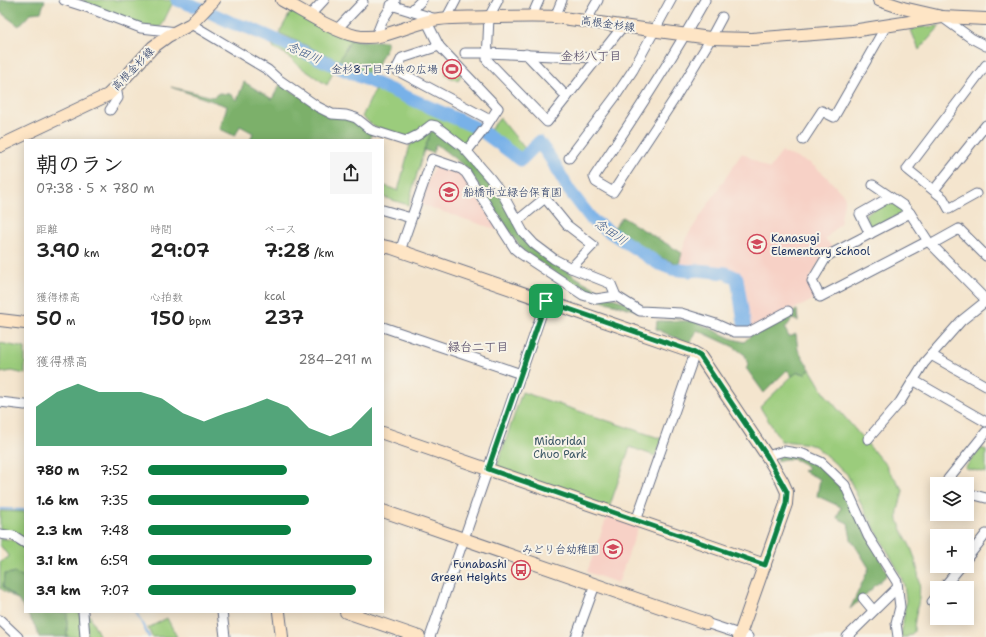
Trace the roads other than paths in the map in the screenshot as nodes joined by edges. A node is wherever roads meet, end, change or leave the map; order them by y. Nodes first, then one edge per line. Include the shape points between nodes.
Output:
1 (64, 0) edge
2 (214, 0) edge
3 (282, 0) edge
4 (324, 0) edge
5 (422, 0) edge
6 (456, 0) edge
7 (498, 0) edge
8 (539, 0) edge
9 (562, 0) edge
10 (598, 0) edge
11 (671, 0) edge
12 (705, 0) edge
13 (879, 0) edge
14 (363, 2) dead end
15 (394, 2) edge
16 (411, 11) junction
17 (310, 15) junction
18 (532, 16) junction
19 (489, 17) junction
20 (555, 17) junction
21 (722, 17) dead end
22 (942, 17) junction
23 (986, 19) edge
24 (437, 20) junction
25 (586, 21) junction
26 (193, 23) junction
27 (623, 26) junction
28 (886, 26) junction
29 (337, 29) junction
30 (654, 30) junction
31 (177, 32) junction
32 (685, 34) junction
33 (376, 36) junction
34 (710, 38) junction
35 (984, 45) edge
36 (439, 46) junction
37 (465, 53) dead end
38 (487, 53) junction
39 (986, 53) edge
40 (526, 54) junction
41 (597, 58) junction
42 (986, 65) edge
43 (116, 87) junction
44 (567, 96) junction
45 (110, 110) dead end
46 (490, 120) junction
47 (986, 125) edge
48 (803, 140) dead end
49 (0, 146) edge
50 (467, 152) junction
51 (569, 158) dead end
52 (873, 185) dead end
53 (934, 190) junction
54 (976, 194) dead end
55 (890, 197) junction
56 (384, 210) edge
57 (910, 213) junction
58 (411, 218) junction
59 (517, 221) junction
60 (870, 234) junction
61 (930, 242) junction
62 (384, 246) edge
63 (400, 251) junction
64 (986, 256) edge
65 (571, 268) junction
66 (616, 296) junction
67 (986, 300) edge
68 (546, 301) junction
69 (788, 310) dead end
70 (0, 320) edge
71 (24, 324) edge
72 (384, 327) edge
73 (695, 353) junction
74 (931, 355) junction
75 (521, 374) junction
76 (913, 380) junction
77 (986, 386) edge
78 (0, 402) edge
79 (24, 405) edge
80 (986, 422) edge
81 (986, 432) edge
82 (384, 433) edge
83 (868, 439) dead end
84 (767, 456) junction
85 (488, 469) junction
86 (950, 477) edge
87 (974, 495) edge
88 (986, 498) edge
89 (384, 511) edge
90 (636, 521) junction
91 (0, 534) edge
92 (986, 534) edge
93 (464, 539) junction
94 (24, 542) edge
95 (974, 549) edge
96 (765, 565) junction
97 (955, 573) edge
98 (949, 581) edge
99 (595, 585) junction
100 (897, 588) junction
101 (863, 598) dead end
102 (874, 610) junction
103 (83, 613) edge
104 (222, 613) edge
105 (279, 613) edge
106 (349, 613) edge
107 (0, 620) edge
108 (706, 623) joint
109 (742, 636) edge
110 (18, 637) edge
111 (85, 637) edge
112 (224, 637) edge
113 (282, 637) edge
114 (419, 637) edge
115 (430, 637) edge
116 (576, 637) edge
117 (847, 637) edge
118 (898, 637) edge

1 - 31 street via 141,28
2 - 26 street, 高根金杉線
3 - 17 street, 高根金杉線
4 - 17 street
5 - 16 street
6 - 24 street
7 - 19 street
8 - 18 street
9 - 20 street
10 - 25 street
11 - 30 street
12 - 32 street
13 - 22 street
14 - 29 street
15 - 16 street
15 - 33 street
16 - 24 street
17 - 29 street, 高根金杉線
18 - 19 street, 高根金杉線
18 - 20 street, 高根金杉線
19 - 24 street, 高根金杉線
19 - 38 street
20 - 25 street, 高根金杉線
21 - 34 street
22 - 23 street
22 - 28 street, 高根金杉線
22 - 35 street
24 - 33 street, 高根金杉線
24 - 36 street
25 - 27 street, 高根金杉線
26 - 31 street, 高根金杉線
26 - 50 street via 195,28 268,70 318,108 332,114 356,118 371,130 406,141 434,125
27 - 30 street, 高根金杉線
27 - 41 street
28 - 34 street, 高根金杉線 via 766,38
28 - 48 street via 834,117 822,112
29 - 33 street, 高根金杉線 via 356,36
30 - 32 street, 高根金杉線
30 - 51 street via 633,70
31 - 43 street, 高根金杉線 via 153,47
32 - 34 street, 高根金杉線
32 - 34 street via 594,177 596,182 613,192 675,98
35 - 39 street
36 - 46 street via 498,108
36 - 46 street via 402,58 396,70
37 - 38 street
38 - 40 street
38 - 44 street via 487,60 547,122
40 - 41 street
40 - 44 street
41 - 44 street
42 - 53 street via 907,169
43 - 45 street via 118,98
43 - 49 street, 高根金杉線 via 102,98
46 - 50 street
47 - 53 street
50 - 59 street via 503,196
52 - 55 street
53 - 54 street via 943,198 949,209
55 - 57 street
55 - 60 street via 860,214
56 - 58 street
57 - 60 street
57 - 61 street
58 - 63 street
58 - 66 street via 432,159 461,169 470,178 515,249 521,254 583,295 596,299
59 - 65 street via 534,244 554,260
59 - 65 street via 545,198 568,225 593,245
60 - 61 street via 827,256 812,281 820,297
61 - 64 street via 959,229
61 - 67 street
62 - 63 street
63 - 68 street
65 - 66 street via 612,284
66 - 69 street via 640,311 681,313 734,332 749,332
67 - 74 street via 962,321
68 - 73 street
68 - 75 street
70 - 71 street
72 - 75 street
73 - 84 street via 700,356
73 - 90 street
74 - 76 street
74 - 77 street
75 - 85 street
76 - 80 street
76 - 83 street via 900,402
78 - 79 street
81 - 86 street
82 - 85 street
84 - 96 street via 782,481 787,497
84 - 100 street via 784,451 815,459 845,485 868,536 897,582
85 - 90 street
85 - 93 street
87 - 88 street
89 - 93 street
90 - 96 street
91 - 94 street via 14,536
92 - 95 street
93 - 99 street
93 - 115 street
96 - 109 street
97 - 98 street
99 - 108 street
99 - 116 street
100 - 102 street
100 - 118 street via 900,607 896,623
101 - 102 street
102 - 117 street
103 - 111 street
104 - 112 street
105 - 113 street
106 - 114 street
107 - 110 street
108 - 109 street

